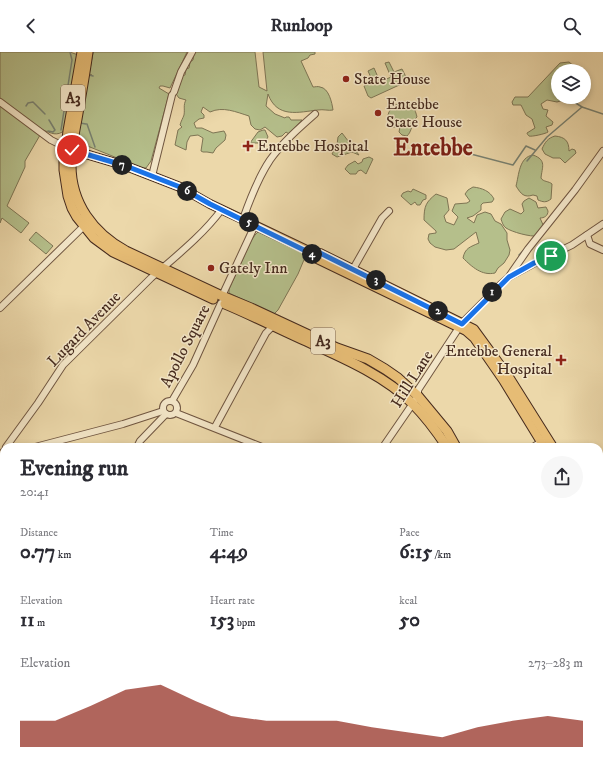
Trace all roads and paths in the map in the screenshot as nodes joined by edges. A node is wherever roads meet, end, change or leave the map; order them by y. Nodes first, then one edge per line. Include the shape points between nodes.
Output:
1 (82, 52) edge
2 (88, 52) edge
3 (192, 52) edge
4 (0, 102) edge
5 (315, 114) dead end
6 (68, 148) junction
7 (603, 151) edge
8 (152, 176) junction
9 (222, 210) junction
10 (389, 211) dead end
11 (243, 219) junction
12 (603, 224) edge
13 (255, 225) junction
14 (84, 226) junction
15 (587, 235) junction
16 (603, 250) edge
17 (312, 254) junction
18 (353, 269) junction
19 (161, 271) junction
20 (509, 277) junction
21 (222, 300) junction
22 (0, 308) edge
23 (273, 326) junction
24 (461, 326) junction
25 (415, 399) junction
26 (172, 401) junction
27 (165, 413) junction
28 (176, 413) junction
29 (215, 428) junction
30 (544, 442) edge
31 (9, 443) edge
32 (50, 443) edge
33 (139, 443) edge
34 (252, 443) edge
35 (386, 443) edge
36 (444, 443) edge
37 (454, 443) edge

1 - 6 highway, A3
2 - 6 highway, A3
3 - 8 street via 173,93
4 - 6 street via 51,140
5 - 11 street via 271,159 260,177
6 - 8 main road
6 - 14 highway, A3 via 64,170 68,196 72,208
6 - 19 highway, A3 via 75,190 91,223 114,244
7 - 20 street
8 - 9 main road via 180,187
9 - 11 main road
9 - 19 street, Lugard Avenue via 213,222
10 - 18 street via 382,218
11 - 13 main road
12 - 15 street
13 - 17 main road
13 - 21 street, Apollo Square
14 - 19 highway, A3 via 94,238 113,252
14 - 22 street
15 - 16 street via 590,244
15 - 20 street via 564,250
17 - 18 main road via 320,253
17 - 24 main road via 317,259
18 - 24 main road
19 - 21 highway, A3
19 - 31 street, Lugard Avenue via 63,365
20 - 24 street, Hill Lane
21 - 23 highway, A3
21 - 25 highway, A3 via 250,308 368,359 398,378
21 - 26 street, Apollo Square via 193,365
23 - 25 highway, A3 via 362,368
23 - 29 street via 266,333
24 - 25 street, Hill Lane via 418,390
24 - 30 main road via 474,329 477,333
25 - 35 street, Hill Lane
25 - 36 highway, A3
25 - 37 highway, A3 via 447,431
26 - 27 street via 165,403
26 - 28 street via 177,407
27 - 28 street
27 - 32 street
27 - 33 street
28 - 29 street
29 - 34 street

